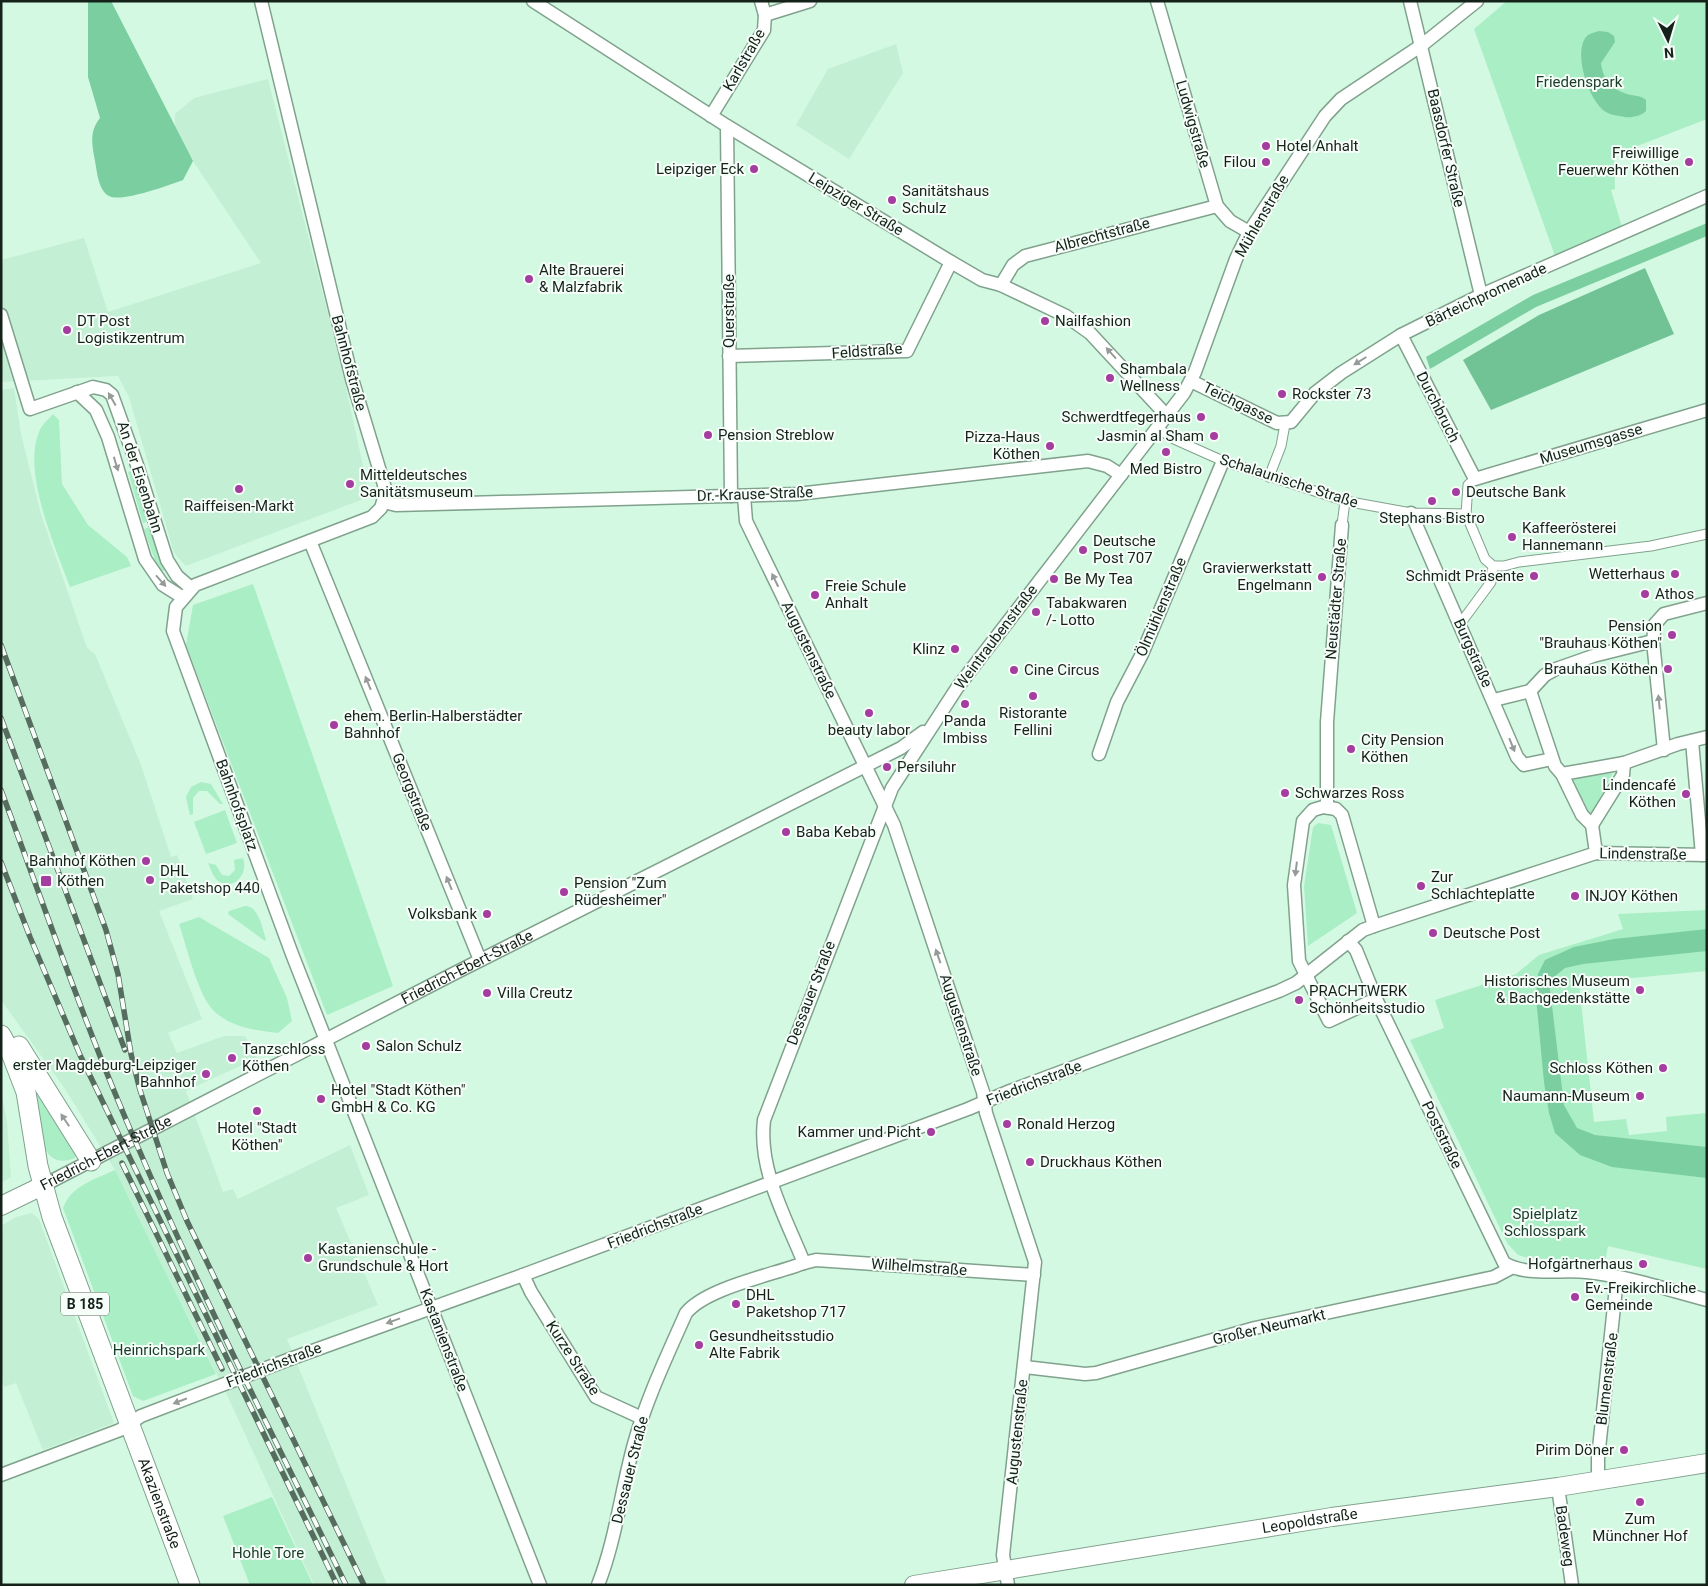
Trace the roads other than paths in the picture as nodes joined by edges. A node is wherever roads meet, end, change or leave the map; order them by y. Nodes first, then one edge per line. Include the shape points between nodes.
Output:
1 (261, 1) edge
2 (533, 1) edge
3 (761, 1) edge
4 (810, 1) edge
5 (1157, 1) edge
6 (1410, 1) edge
7 (1477, 1) edge
8 (765, 15) junction
9 (1422, 45) junction
10 (711, 116) junction
11 (727, 126) junction
12 (1707, 196) edge
13 (1217, 206) junction
14 (1250, 232) junction
15 (951, 262) junction
16 (1001, 285) junction
17 (1481, 295) junction
18 (1, 314) edge
19 (1401, 335) junction
20 (729, 356) junction
21 (1191, 380) junction
22 (77, 392) junction
23 (1707, 410) edge
24 (1166, 416) junction
25 (1285, 424) junction
26 (1157, 428) junction
27 (1223, 461) junction
28 (1121, 475) junction
29 (1269, 477) junction
30 (1475, 479) junction
31 (737, 496) junction
32 (1345, 501) junction
33 (384, 502) junction
34 (1411, 513) junction
35 (1466, 514) junction
36 (1342, 525) joint
37 (1707, 534) edge
38 (310, 541) junction
39 (1493, 566) junction
40 (186, 593) junction
41 (1707, 603) edge
42 (1460, 624) junction
43 (1653, 641) junction
44 (1530, 691) junction
45 (1494, 700) junction
46 (931, 726) junction
47 (1707, 738) edge
48 (1692, 740) junction
49 (1664, 750) junction
50 (1099, 754) dead end
51 (1552, 758) junction
52 (1624, 762) junction
53 (864, 766) junction
54 (1562, 774) junction
55 (883, 806) junction
56 (1327, 807) junction
57 (1592, 825) junction
58 (1596, 853) junction
59 (1704, 855) edge
60 (1374, 926) junction
61 (1348, 941) junction
62 (480, 960) junction
63 (1307, 974) junction
64 (1376, 999) junction
65 (1, 1030) edge
66 (1, 1035) edge
67 (327, 1040) junction
68 (984, 1102) junction
69 (91, 1161) junction
70 (772, 1183) junction
71 (42, 1186) junction
72 (1, 1206) edge
73 (804, 1262) junction
74 (1512, 1268) junction
75 (523, 1275) junction
76 (1034, 1275) junction
77 (1617, 1278) junction
78 (1707, 1300) edge
79 (694, 1303) joint
80 (431, 1307) junction
81 (1025, 1367) junction
82 (642, 1418) junction
83 (130, 1423) junction
84 (1707, 1463) edge
85 (1, 1475) edge
86 (1598, 1481) junction
87 (1558, 1487) junction
88 (1007, 1577) edge
89 (190, 1585) edge
90 (540, 1585) edge
91 (598, 1585) edge
92 (914, 1585) edge
93 (1572, 1585) edge

1 - 33 street, Bahnhofstraße via 352,379 385,488
2 - 10 street, Leipziger Straße
3 - 8 street, Karlstraße
4 - 8 street
5 - 13 street, Ludwigstraße
6 - 9 street, Baasdorfer Straße
7 - 9 street, Mühlenstraße
8 - 10 street, Karlstraße via 764,30
9 - 14 street, Mühlenstraße via 1341,99 1330,110
9 - 17 street, Baasdorfer Straße
10 - 11 street, Leipziger Straße
11 - 15 street, Leipziger Straße
11 - 20 street, Querstraße
12 - 17 street, Bärteichpromenade
13 - 14 street, Ludwigstraße via 1230,221
13 - 16 street, Albrechtstraße via 1026,256 1013,265
14 - 21 street, Mühlenstraße via 1236,259
15 - 16 street, Leipziger Straße via 982,280
15 - 20 street, Feldstraße via 907,351
24 -> 16 street, Leipziger Straße via 1090,333 1066,316
17 - 19 street, Bärteichpromenade
18 - 22 street, An der Eisenbahn via 30,409
19 -> 25 street, Bärteichpromenade via 1334,378 1315,393 1291,422
19 - 30 street, Durchbruch
20 - 31 street, Querstraße
21 - 24 street, Mühlenstraße
21 - 25 street, Teichgasse
22 -> 40 street, An der Eisenbahn via 96,410 108,437 145,559 163,585
40 -> 22 street, An der Eisenbahn via 167,560 112,395 100,387
23 - 30 street, Museumsgasse
24 - 26 street, Mühlenstraße
25 - 29 street via 1281,446
26 - 27 street, Schalaunische Straße
26 - 28 street, Weintraubenstraße
27 - 29 street, Schalaunische Straße
27 - 50 street, Ölmühlenstraße via 1142,654 1117,702
28 - 31 street, Dr.-Krause-Straße via 1088,461 806,493
28 - 46 street, Weintraubenstraße
29 - 32 street, Schalaunische Straße
30 - 35 street via 1468,485
31 - 33 street, Dr.-Krause-Straße via 396,505
53 -> 31 street, Augustenstraße
32 - 34 street, Schalaunische Straße
32 - 36 street, Neustädter Straße
33 - 38 street via 372,517
34 - 35 street, Schalaunische Straße
34 - 42 street, Burgstraße
35 - 39 street via 1485,559
36 - 56 street, Neustädter Straße via 1329,696
37 - 39 street via 1651,546
38 - 40 street via 234,569
62 -> 38 street, Georgstraße
39 - 42 street via 1492,579
40 - 67 street, Bahnhofsplatz via 174,614 174,631
41 - 43 street via 1664,614 1655,624
42 - 45 street, Burgstraße
43 - 44 street via 1592,656 1556,669 1545,675
49 -> 43 street
44 - 45 street
44 - 51 street
45 -> 51 street, Burgstraße via 1520,762 1530,765
46 - 53 street, Friedrich-Ebert-Straße via 901,748
46 - 55 street, Weintraubenstraße
47 - 48 street
48 - 49 street
48 - 59 street
49 - 52 street
51 - 54 street
52 - 54 street
52 - 57 street via 1624,775
53 - 55 street, Augustenstraße
53 - 62 street, Friedrich-Ebert-Straße
54 - 57 street via 1582,815
68 -> 55 street, Augustenstraße via 894,825
55 - 70 street, Dessauer Straße via 766,1109 763,1145
56 - 60 street via 1336,809 1346,823
56 -> 63 street via 1313,810 1303,821 1294,885 1298,959
57 - 58 street
58 - 59 street, Lindenstraße
58 - 60 street, Lindenstraße
60 - 61 street, Lindenstraße via 1362,930
61 - 63 street, Lindenstraße
61 - 64 street, Poststraße via 1356,950
62 - 67 street, Friedrich-Ebert-Straße
63 - 64 street via 1329,1020
63 - 68 street, Friedrichstraße via 1279,991
64 - 74 street, Poststraße via 1498,1254 1504,1264
69 -> 65 main road via 16,1040
66 - 71 main road, B 185 via 26,1092
67 - 69 street, Friedrich-Ebert-Straße
67 - 80 street, Kastanienstraße
68 - 70 street, Friedrichstraße
68 - 76 street, Augustenstraße via 1031,1247
69 - 71 street, Friedrich-Ebert-Straße
70 - 73 street, Dessauer Straße
70 - 75 street, Friedrichstraße
71 - 72 main road, Friedrich-Ebert-Straße
71 - 83 main road, B 185
73 - 76 street, Wilhelmstraße via 816,1260
73 - 79 street, Wilhelmstraße via 710,1294
74 - 77 street via 1587,1272
74 - 81 street, Großer Neumarkt via 1494,1277 1256,1328 1096,1373
75 - 80 street, Friedrichstraße
75 - 82 street, Kurze Straße via 530,1292 596,1397
76 - 81 street, Augustenstraße
77 - 78 street
77 - 86 street, Blumenstraße
79 - 82 street, Dessauer Straße via 683,1320
80 -> 83 street, Friedrichstraße via 141,1416
80 - 90 street, Kastanienstraße
81 - 88 street, Augustenstraße via 1003,1555
82 - 91 street, Dessauer Straße
83 - 85 street, Friedrichstraße via 120,1430
83 - 89 main road, Akazienstraße / B 185
84 - 86 main road, Leopoldstraße
86 - 87 main road, Leopoldstraße
87 - 88 main road, Leopoldstraße via 1332,1517
87 - 93 street, Badeweg
88 - 92 main road, Leopoldstraße

